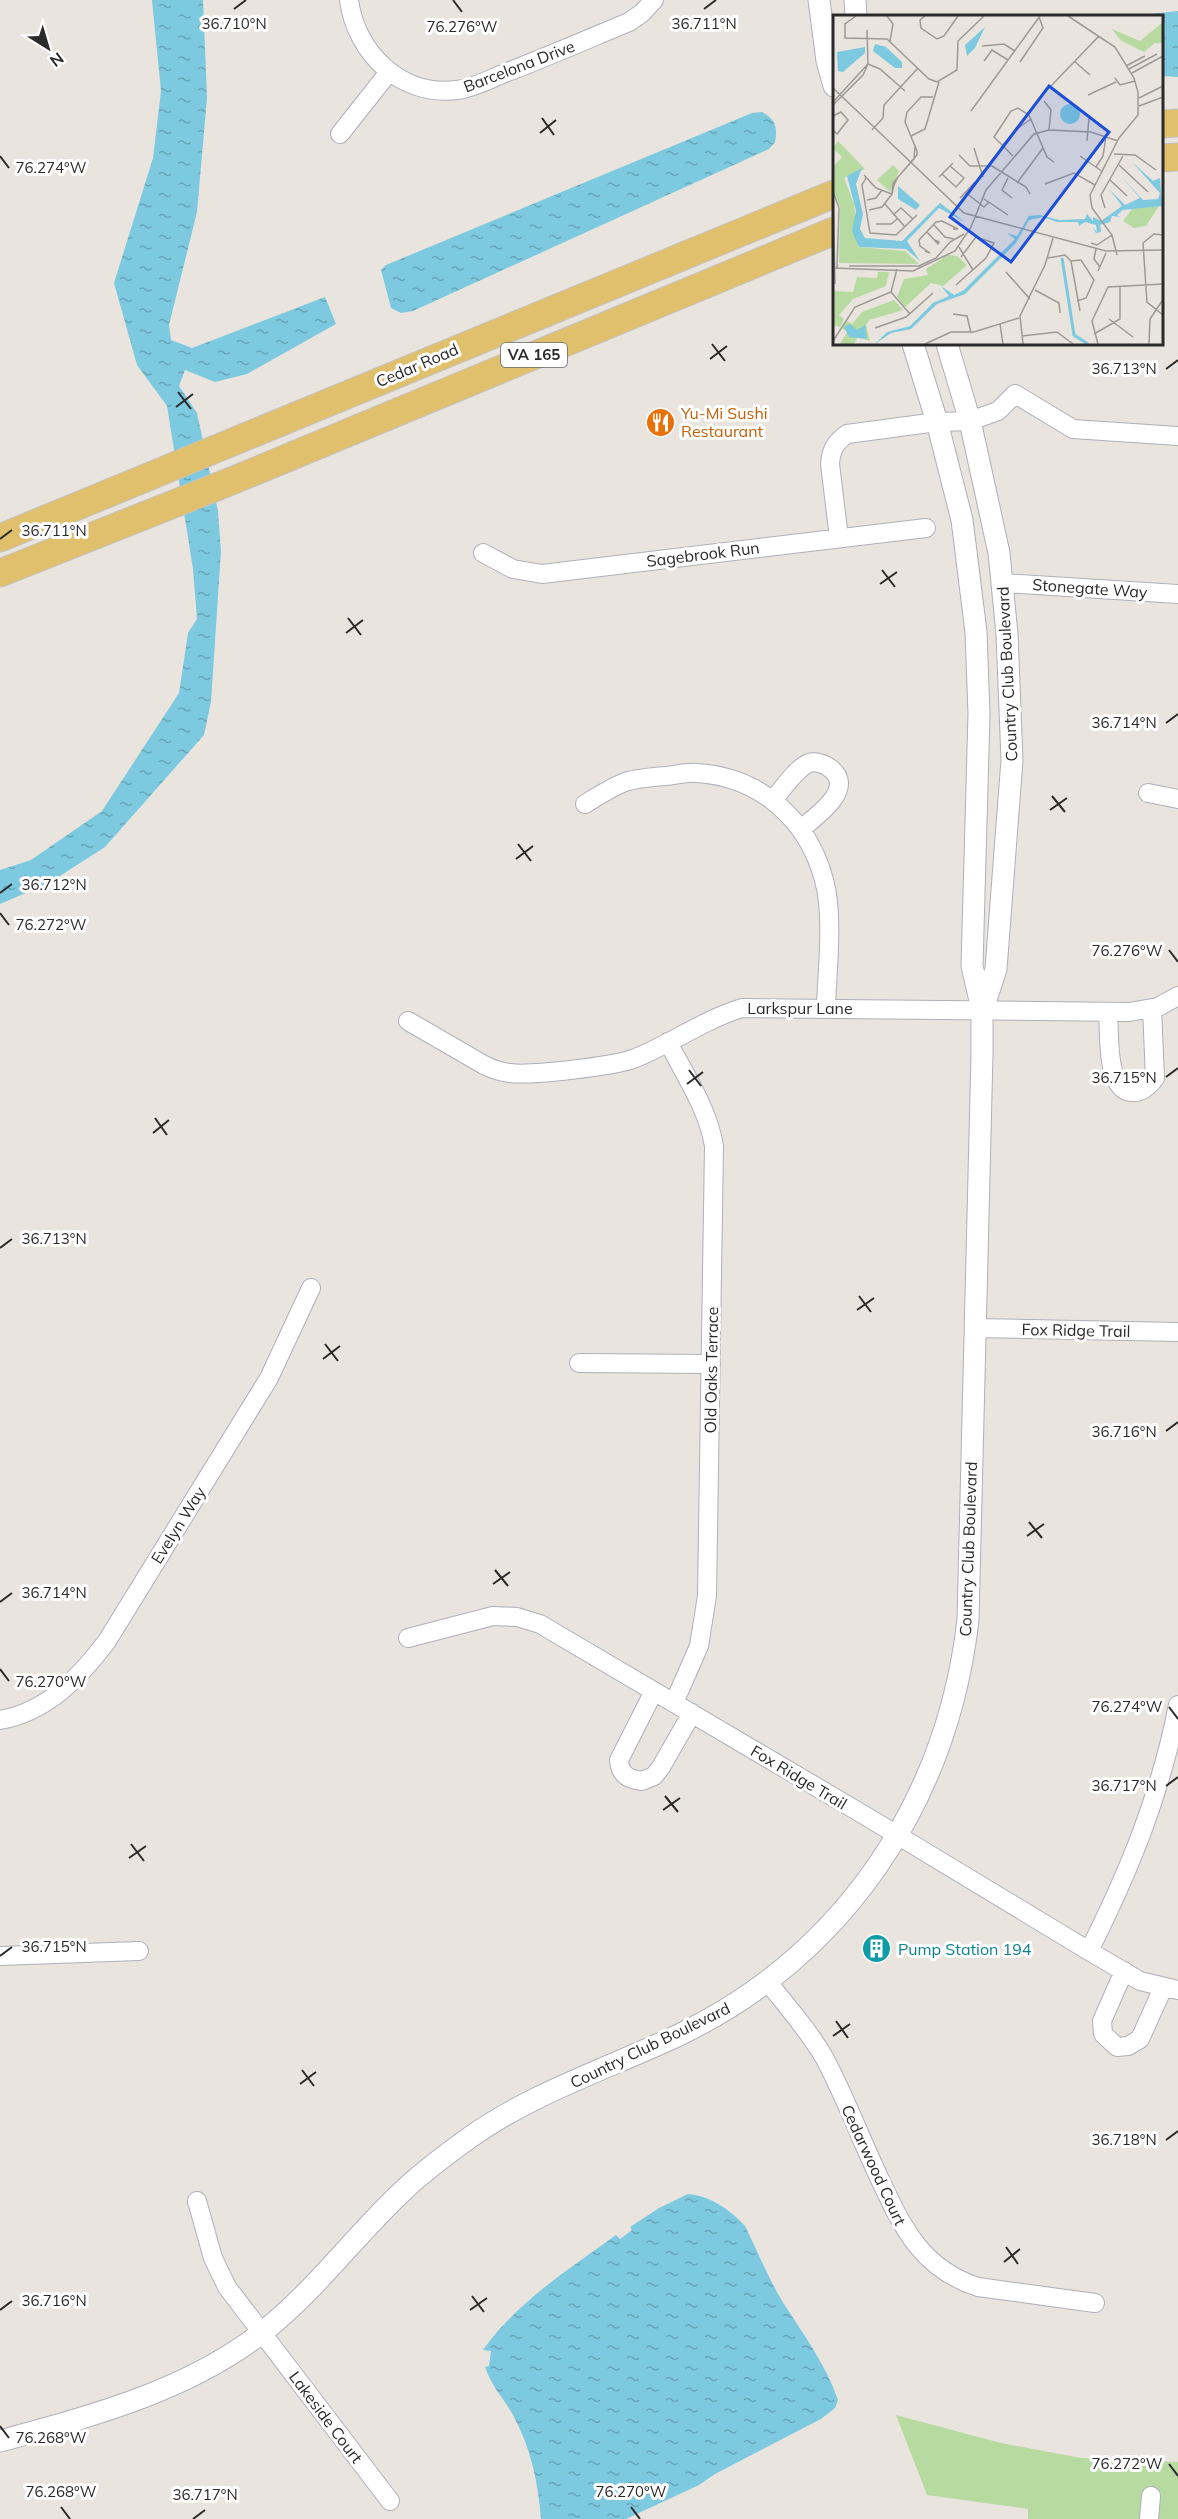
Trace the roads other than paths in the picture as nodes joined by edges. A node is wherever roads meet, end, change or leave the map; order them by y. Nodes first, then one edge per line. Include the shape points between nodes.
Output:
1 (349, 0) edge
2 (654, 0) edge
3 (819, 0) edge
4 (855, 0) edge
5 (856, 15) edge
6 (389, 72) junction
7 (833, 82) edge
8 (1178, 123) edge
9 (1163, 124) edge
10 (340, 134) dead end
11 (1178, 157) edge
12 (1163, 158) edge
13 (833, 194) edge
14 (833, 231) edge
15 (914, 345) edge
16 (947, 345) edge
17 (953, 422) junction
18 (1178, 436) edge
19 (926, 528) dead end
20 (0, 538) edge
21 (840, 538) junction
22 (483, 553) dead end
23 (0, 573) edge
24 (1003, 583) junction
25 (1178, 594) edge
26 (1148, 793) dead end
27 (1178, 799) edge
28 (773, 800) junction
29 (585, 804) dead end
30 (801, 829) junction
31 (1178, 996) edge
32 (826, 1008) junction
33 (1152, 1008) junction
34 (982, 1009) junction
35 (1108, 1012) junction
36 (408, 1021) dead end
37 (668, 1042) junction
38 (310, 1288) dead end
39 (974, 1328) junction
40 (1178, 1332) edge
41 (579, 1363) dead end
42 (711, 1364) junction
43 (408, 1638) dead end
44 (654, 1691) junction
45 (674, 1703) junction
46 (1178, 1705) edge
47 (692, 1713) junction
48 (0, 1720) edge
49 (896, 1835) junction
50 (140, 1951) dead end
51 (1089, 1952) junction
52 (0, 1956) edge
53 (1124, 1971) junction
54 (767, 1981) junction
55 (1170, 1989) edge
56 (197, 2201) dead end
57 (1095, 2304) dead end
58 (262, 2332) junction
59 (0, 2440) edge
60 (1151, 2496) dead end
61 (390, 2502) dead end
62 (1149, 2519) edge

1 - 6 street, Barcelona Drive via 361,40
2 - 6 street, Barcelona Drive via 629,22 458,90 419,86
3 - 7 street
4 - 5 street
6 - 10 street
8 - 9 main road
11 - 12 main road
13 - 20 main road, Cedar Road / VA 165
14 - 23 main road, VA 165
15 - 17 street, Country Club Boulevard
16 - 17 street, Country Club Boulevard
17 - 18 street via 998,411 1015,394 1074,429
17 - 21 street via 848,434 838,441 830,464
17 - 24 street, Country Club Boulevard via 999,553
17 - 34 street, Country Club Boulevard via 976,632 979,714 972,966
19 - 21 street, Sagebrook Run
21 - 22 street, Sagebrook Run via 542,574 513,569
24 - 25 street, Stonegate Way
24 - 34 street, Country Club Boulevard via 1012,760 996,969
26 - 27 street
28 - 29 street via 730,778 696,773 627,782
28 - 30 street
28 - 30 street via 809,763 819,763 834,772 839,791
30 - 32 street via 812,844 825,884
31 - 33 street, Larkspur Lane
32 - 34 street, Larkspur Lane
32 - 37 street, Larkspur Lane via 742,1008 719,1015
33 - 35 street, Larkspur Lane
33 - 35 street via 1155,1078 1140,1091 1130,1092 1114,1081
34 - 35 street, Larkspur Lane
34 - 39 street, Country Club Boulevard
36 - 37 street, Larkspur Lane via 484,1065 511,1073 623,1061
37 - 42 street, Old Oaks Terrace via 704,1112 714,1146
38 - 48 street, Evelyn Way via 269,1378 89,1665 64,1690 37,1707
39 - 40 street, Fox Ridge Trail
39 - 49 street, Country Club Boulevard via 964,1649 940,1746 919,1797
41 - 42 street
42 - 45 street, Old Oaks Terrace via 705,1613 699,1646
43 - 44 street, Fox Ridge Trail via 494,1616 517,1617 540,1624
44 - 45 street, Fox Ridge Trail
44 - 47 street via 619,1760 626,1776 642,1781 654,1776
45 - 47 street, Fox Ridge Trail
46 - 51 street via 1154,1802 1123,1883
47 - 49 street, Fox Ridge Trail
49 - 51 street, Fox Ridge Trail
49 - 54 street, Country Club Boulevard via 854,1899 804,1952
50 - 52 street
51 - 53 street, Fox Ridge Trail
53 - 55 street, Fox Ridge Trail
53 - 55 street via 1102,2021 1103,2034 1117,2047 1128,2046 1140,2038
54 - 57 street, Cedarwood Court via 824,2057 901,2224 922,2252 940,2269 978,2287
54 - 58 street, Country Club Boulevard via 720,2013 472,2136 404,2189 330,2268
56 - 58 street, Lakeside Court via 218,2273
58 - 59 street, Country Club Boulevard via 198,2372 158,2391 93,2415
58 - 61 street, Lakeside Court
60 - 62 street

